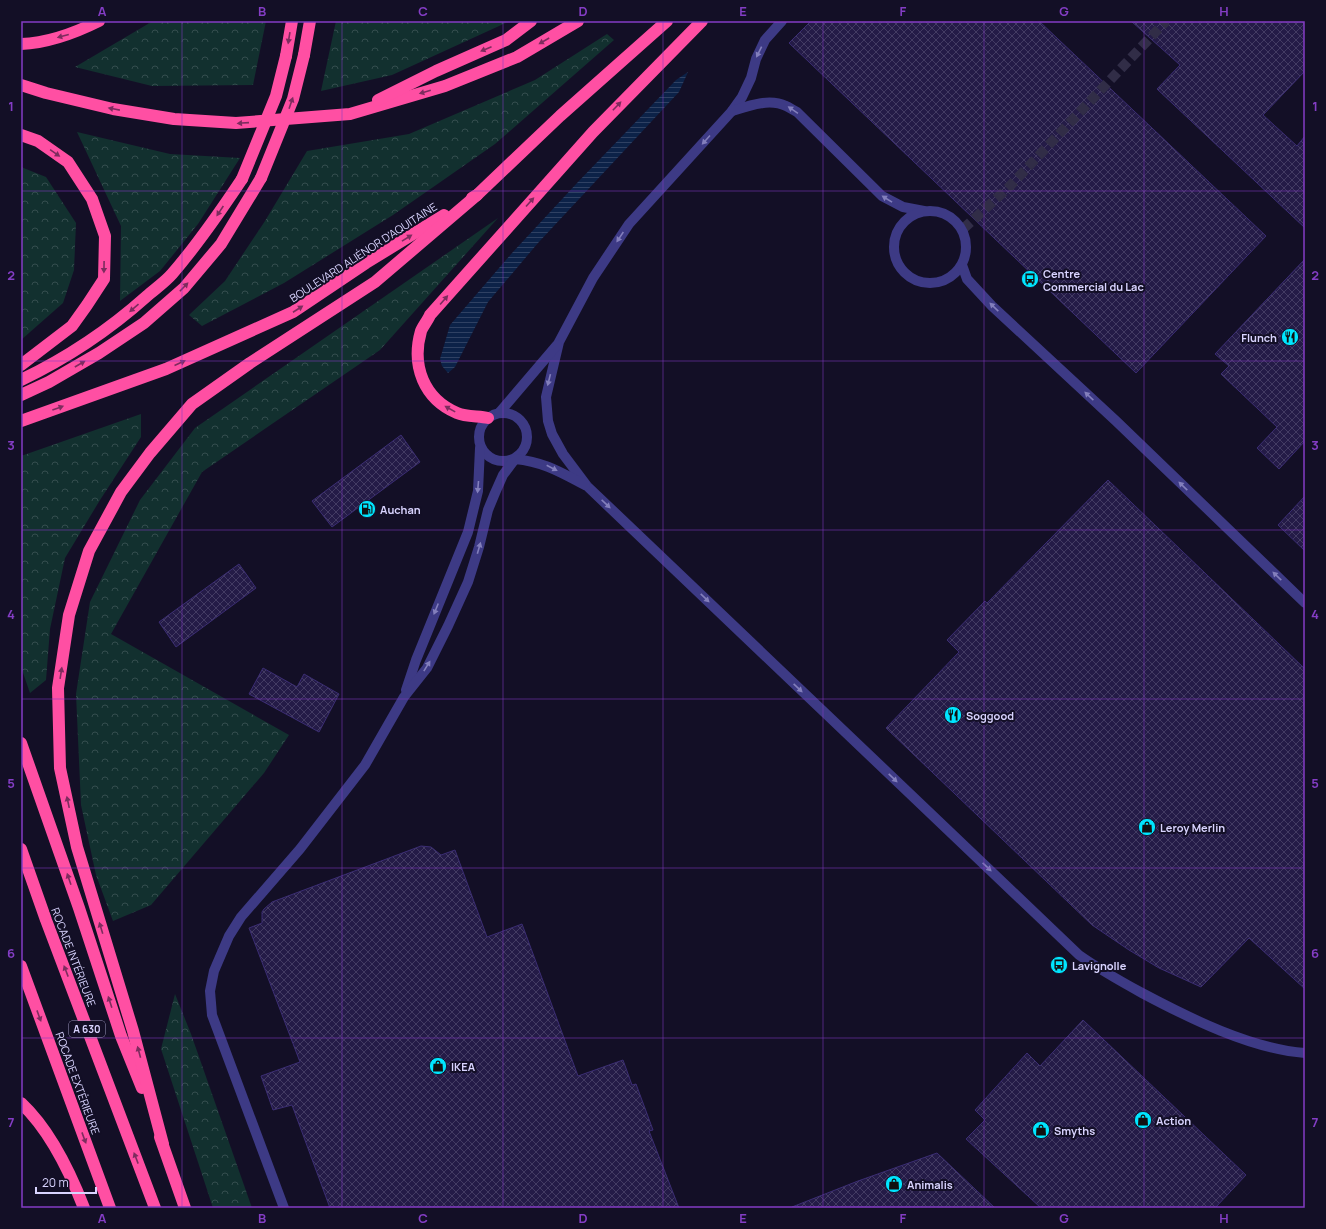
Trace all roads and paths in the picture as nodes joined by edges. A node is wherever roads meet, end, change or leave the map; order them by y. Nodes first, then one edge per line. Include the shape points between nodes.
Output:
1 (99, 21) edge
2 (292, 21) edge
3 (310, 21) edge
4 (531, 21) edge
5 (578, 21) edge
6 (667, 21) edge
7 (702, 21) edge
8 (782, 21) edge
9 (21, 44) edge
10 (21, 85) edge
11 (732, 111) junction
12 (350, 114) junction
13 (21, 135) edge
14 (477, 195) junction
15 (924, 211) junction
16 (962, 265) junction
17 (559, 342) junction
18 (21, 365) edge
19 (21, 380) edge
20 (21, 395) edge
21 (494, 415) junction
22 (21, 420) edge
23 (480, 448) junction
24 (515, 459) junction
25 (587, 486) junction
26 (1305, 603) edge
27 (404, 698) junction
28 (21, 743) edge
29 (21, 849) edge
30 (21, 966) edge
31 (1305, 1053) edge
32 (21, 1103) edge
33 (163, 1144) junction
34 (84, 1208) edge
35 (110, 1208) edge
36 (155, 1208) edge
37 (185, 1208) edge
38 (284, 1208) edge

1 -> 9 highway via 75,33 34,44
2 -> 19 highway, bridge via 276,96 242,179 206,232 171,275 131,311 90,341
20 -> 3 highway, bridge via 99,353 144,323 184,288 221,244 261,178 293,100
4 -> 12 highway via 506,40
5 -> 12 highway via 510,60 445,86
6 - 14 highway, BOULEVARD ALIÉNOR D'AQUITAINE via 560,116
21 -> 7 highway via 459,414 440,403 427,390 419,370 418,351 422,331 430,315 593,132
8 -> 11 street via 765,40 751,78
12 -> 10 highway via 236,123 174,119 113,109
15 -> 11 street via 903,207 882,196 796,112 784,105 763,103
11 -> 17 street via 629,224 593,278
13 -> 18 highway via 38,141 68,162 92,199 105,236 104,279 87,306 72,326
22 -> 14 highway, BOULEVARD ALIÉNOR D'AQUITAINE via 166,369 293,312 366,263
33 -> 14 highway via 133,1031 77,847 60,768 58,688 70,615 89,551 121,492 192,404 375,282
15 - 16 street via 935,210 946,214 962,229 967,249
15 - 16 street via 905,220 899,229 894,240 894,253 898,264 906,274 927,283 947,279
26 -> 16 street via 992,306 967,279
17 - 21 street
17 -> 25 street via 546,398 548,421 562,454
21 - 23 street via 482,424 479,431
21 - 24 street via 507,413 515,416 526,429 526,446
23 - 24 street via 492,459 500,462
23 -> 27 street via 478,491 468,532 416,660
24 -> 25 street via 532,460 547,465
27 -> 24 street via 427,668 448,626 468,582 488,510 503,475
25 -> 31 street via 1079,955 1165,1006 1255,1042
27 - 38 street via 365,765 300,849 241,917 229,936 214,971 210,991 212,1015
33 -> 28 highway via 121,1036
36 -> 29 highway, ROCADE INTÉRIEURE / A 630
30 -> 35 highway, ROCADE EXTÉRIEURE
32 - 34 highway via 48,1136 65,1164
33 - 37 highway

